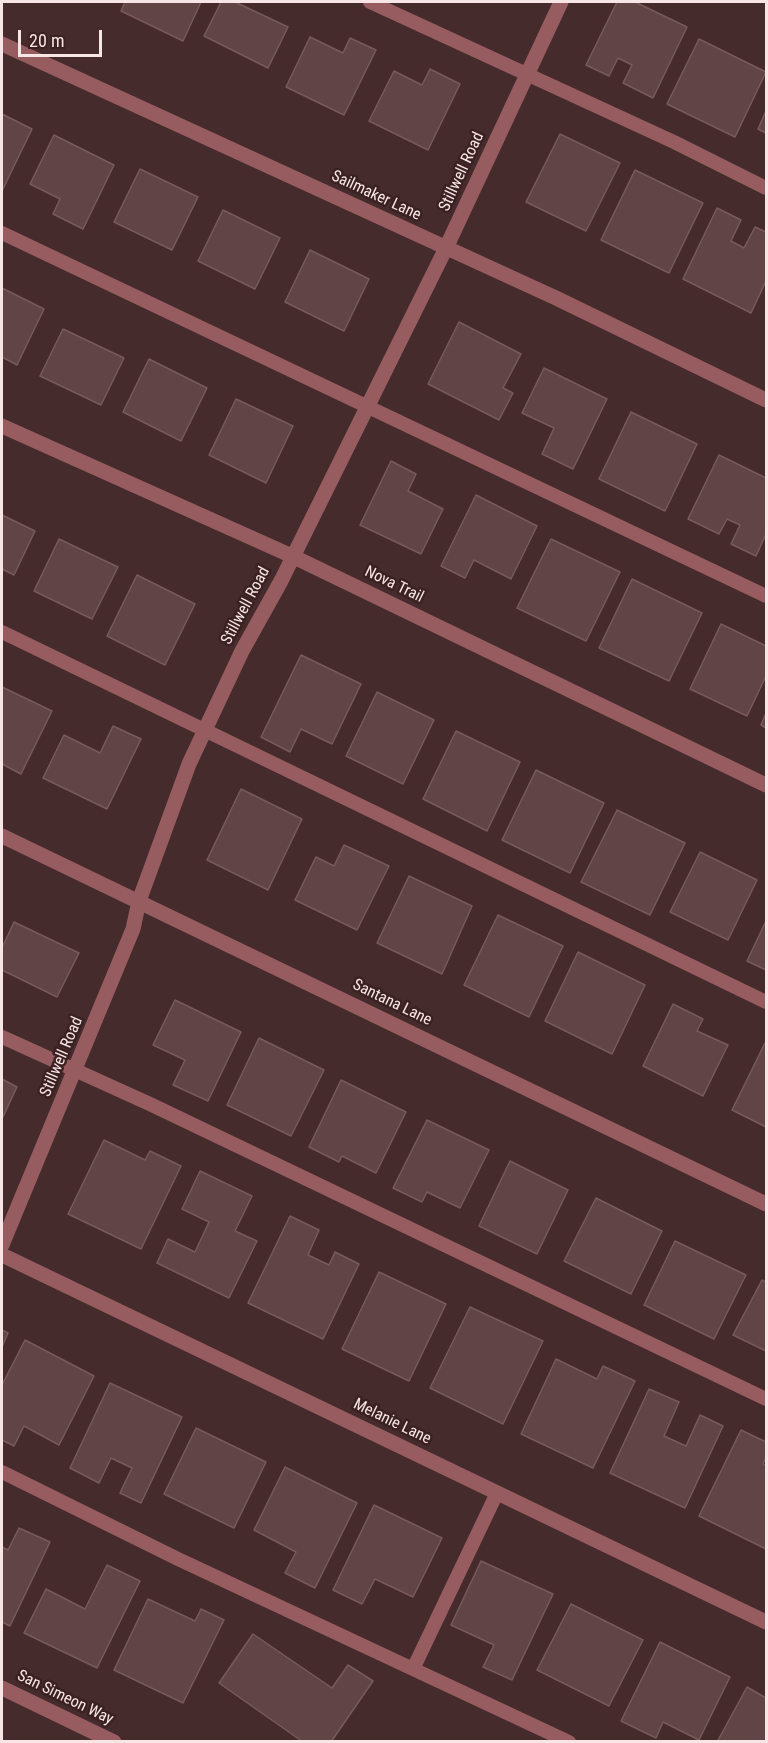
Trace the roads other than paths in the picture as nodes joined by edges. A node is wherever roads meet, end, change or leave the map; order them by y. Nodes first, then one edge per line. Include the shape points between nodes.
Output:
1 (370, 2) edge
2 (561, 2) edge
3 (2, 44) edge
4 (528, 74) junction
5 (766, 188) edge
6 (2, 233) edge
7 (446, 248) junction
8 (766, 400) edge
9 (368, 405) junction
10 (2, 426) edge
11 (292, 556) junction
12 (766, 596) edge
13 (2, 632) edge
14 (205, 729) junction
15 (766, 785) edge
16 (2, 836) edge
17 (139, 902) junction
18 (766, 1002) edge
19 (2, 1037) edge
20 (76, 1072) junction
21 (766, 1204) edge
22 (2, 1245) edge
23 (2, 1255) edge
24 (766, 1399) edge
25 (2, 1472) edge
26 (497, 1493) junction
27 (766, 1622) edge
28 (414, 1667) junction
29 (2, 1688) edge
30 (114, 1742) edge
31 (569, 1742) edge

1 - 4 lane
2 - 4 street, Stillwell Road
3 - 7 street, Sailmaker Lane
4 - 5 lane
4 - 7 street, Stillwell Road
6 - 9 lane
7 - 8 street, Sailmaker Lane
7 - 9 street, Stillwell Road
9 - 11 street, Stillwell Road
9 - 12 lane
10 - 11 street, Nova Trail
11 - 14 street, Stillwell Road
11 - 15 street, Nova Trail
13 - 14 lane
14 - 17 street, Stillwell Road
14 - 18 lane
16 - 17 street, Santana Lane
17 - 20 street, Stillwell Road via 133,929
17 - 21 street, Santana Lane
19 - 20 lane
20 - 22 street, Stillwell Road
20 - 24 lane
23 - 26 street, Melanie Lane
25 - 28 lane via 178,1559
26 - 27 street, Melanie Lane
26 - 28 lane
28 - 31 lane
29 - 30 street, San Simeon Way

